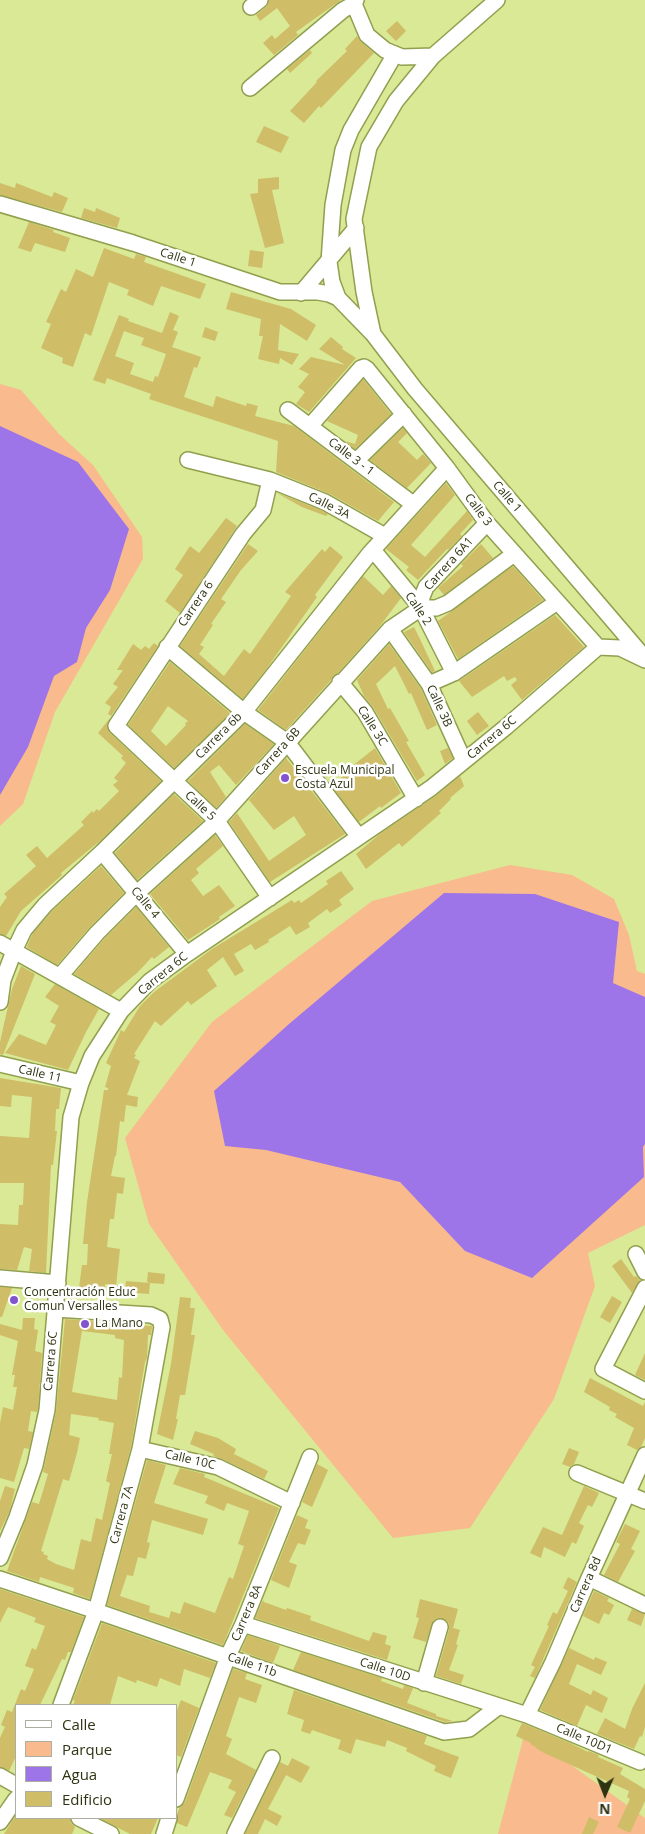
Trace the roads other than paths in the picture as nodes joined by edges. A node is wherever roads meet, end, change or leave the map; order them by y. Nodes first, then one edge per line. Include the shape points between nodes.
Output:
1 (497, 0) edge
2 (355, 2) edge
3 (395, 54) junction
4 (433, 56) junction
5 (250, 88) dead end
6 (0, 204) edge
7 (356, 228) junction
8 (329, 262) junction
9 (301, 293) junction
10 (338, 298) junction
11 (372, 334) junction
12 (288, 410) dead end
13 (404, 414) junction
14 (310, 426) junction
15 (188, 460) dead end
16 (356, 461) junction
17 (447, 468) junction
18 (270, 480) junction
19 (413, 504) junction
20 (487, 523) junction
21 (385, 536) junction
22 (372, 550) junction
23 (514, 554) junction
24 (557, 602) junction
25 (421, 608) junction
26 (390, 629) junction
27 (167, 647) junction
28 (598, 647) junction
29 (645, 659) edge
30 (454, 673) junction
31 (340, 682) junction
32 (430, 684) junction
33 (244, 712) junction
34 (116, 726) joint
35 (287, 742) junction
36 (464, 761) junction
37 (174, 781) junction
38 (416, 799) junction
39 (217, 821) junction
40 (359, 837) junction
41 (102, 852) junction
42 (136, 893) junction
43 (270, 898) junction
44 (0, 943) edge
45 (14, 951) junction
46 (188, 954) junction
47 (60, 976) junction
48 (0, 1002) edge
49 (121, 1011) junction
50 (0, 1064) edge
51 (81, 1083) junction
52 (636, 1254) dead end
53 (645, 1272) edge
54 (0, 1278) edge
55 (58, 1283) junction
56 (645, 1288) edge
57 (55, 1309) junction
58 (645, 1391) edge
59 (140, 1449) junction
60 (645, 1455) edge
61 (310, 1457) dead end
62 (577, 1473) dead end
63 (629, 1493) junction
64 (645, 1501) edge
65 (292, 1504) junction
66 (0, 1558) edge
67 (589, 1578) junction
68 (0, 1579) edge
69 (645, 1605) edge
70 (96, 1610) junction
71 (243, 1624) junction
72 (440, 1627) dead end
73 (228, 1656) junction
74 (424, 1683) junction
75 (61, 1704) edge
76 (498, 1707) junction
77 (527, 1715) junction
78 (272, 1758) dead end
79 (640, 1762) edge
80 (0, 1776) edge
81 (15, 1784) edge
82 (178, 1794) edge
83 (15, 1800) edge
84 (169, 1819) edge
85 (0, 1822) edge
86 (87, 1825) edge
87 (111, 1834) edge
88 (164, 1834) edge
89 (235, 1834) edge

1 - 4 street, Calle 1
2 - 3 street via 367,35
2 - 5 street
3 - 4 street via 402,57
3 - 8 street via 350,130 343,150 333,205
4 - 7 street, Calle 1 via 396,101 369,147 354,219
6 - 9 street, Calle 1 via 133,243 280,292
7 - 8 street
7 - 11 street, Calle 1
8 - 9 street
8 - 10 street
9 - 10 street, Calle 1 via 318,292
10 - 11 street, Calle 1
11 - 29 street, Calle 1 via 414,389
12 - 14 street, Calle 3 - 1
13 - 14 street, Calle 3 via 364,367
13 - 16 street
13 - 17 street, Calle 3
14 - 16 street, Calle 3 - 1
15 - 18 street
16 - 19 street, Calle 3 - 1
17 - 19 street, Carrera 6b
17 - 20 street, Calle 3
18 - 21 street, Calle 3A via 325,502
18 - 27 street, Carrera 6 via 264,510 243,534
19 - 21 street, Carrera 6b
20 - 23 street, Calle 3
20 - 25 street, Carrera 6A1 via 426,588
21 - 22 street, Carrera 6b
22 - 25 street, Calle 2
22 - 33 street, Carrera 6b
23 - 24 street, Calle 3
23 - 25 street, Carrera 6B via 448,603 436,608
24 - 28 street, Calle 3
24 - 30 street
25 - 26 street, Carrera 6B
25 - 30 street, Calle 2
26 - 31 street, Carrera 6B
26 - 32 street, Calle 3B
27 - 33 street
27 - 34 street, Carrera 6
28 - 29 street via 620,648
28 - 36 street, Carrera 6C
30 - 32 street
31 - 35 street, Carrera 6B
31 - 38 street, Calle 3C via 365,712
32 - 36 street, Calle 3B
33 - 35 street
33 - 37 street, Carrera 6b
34 - 37 street, Calle 5
35 - 39 street, Carrera 6B
35 - 40 street
36 - 38 street, Carrera 6C
37 - 39 street, Calle 5
37 - 41 street, Carrera 6b
38 - 40 street, Carrera 6C
39 - 42 street, Carrera 6B
39 - 43 street, Calle 5
40 - 43 street, Carrera 6C
41 - 42 street, Calle 4
41 - 45 street, Carrera 6b via 45,905 24,930
42 - 46 street, Calle 4
42 - 47 street, Carrera 6B
43 - 46 street, Carrera 6C
44 - 45 street
45 - 47 street
45 - 48 street, Carrera 6b
46 - 49 street, Carrera 6C via 150,981
47 - 49 street
49 - 51 street, Carrera 6C via 92,1056
50 - 51 street, Calle 11
51 - 55 street, Carrera 6C via 71,1117
52 - 53 street
54 - 55 street
55 - 57 street, Carrera 6C
56 - 58 street via 604,1369
57 - 59 street, Carrera 7A via 150,1315 160,1319 162,1327
57 - 66 street, Carrera 6C via 47,1410 35,1465
59 - 65 street, Calle 10C via 218,1467
59 - 70 street, Carrera 7A
60 - 63 street, Carrera 8d
61 - 65 street, Carrera 8A
62 - 63 street
63 - 64 street
63 - 67 street, Carrera 8d
65 - 71 street, Carrera 8A
67 - 69 street
67 - 77 street, Carrera 8d
68 - 70 street, Calle 11b
70 - 73 street, Calle 11b
70 - 75 street, Carrera 7A
71 - 73 street, Carrera 8A
71 - 74 street, Calle 10D
72 - 74 street
73 - 76 street, Calle 11b via 444,1732 469,1729
73 - 82 street, Carrera 8A
74 - 76 street, Calle 10D
76 - 77 street, Calle 10D
77 - 79 street, Calle 10D1
78 - 89 street
80 - 81 street
83 - 85 street
84 - 88 street
86 - 87 street

